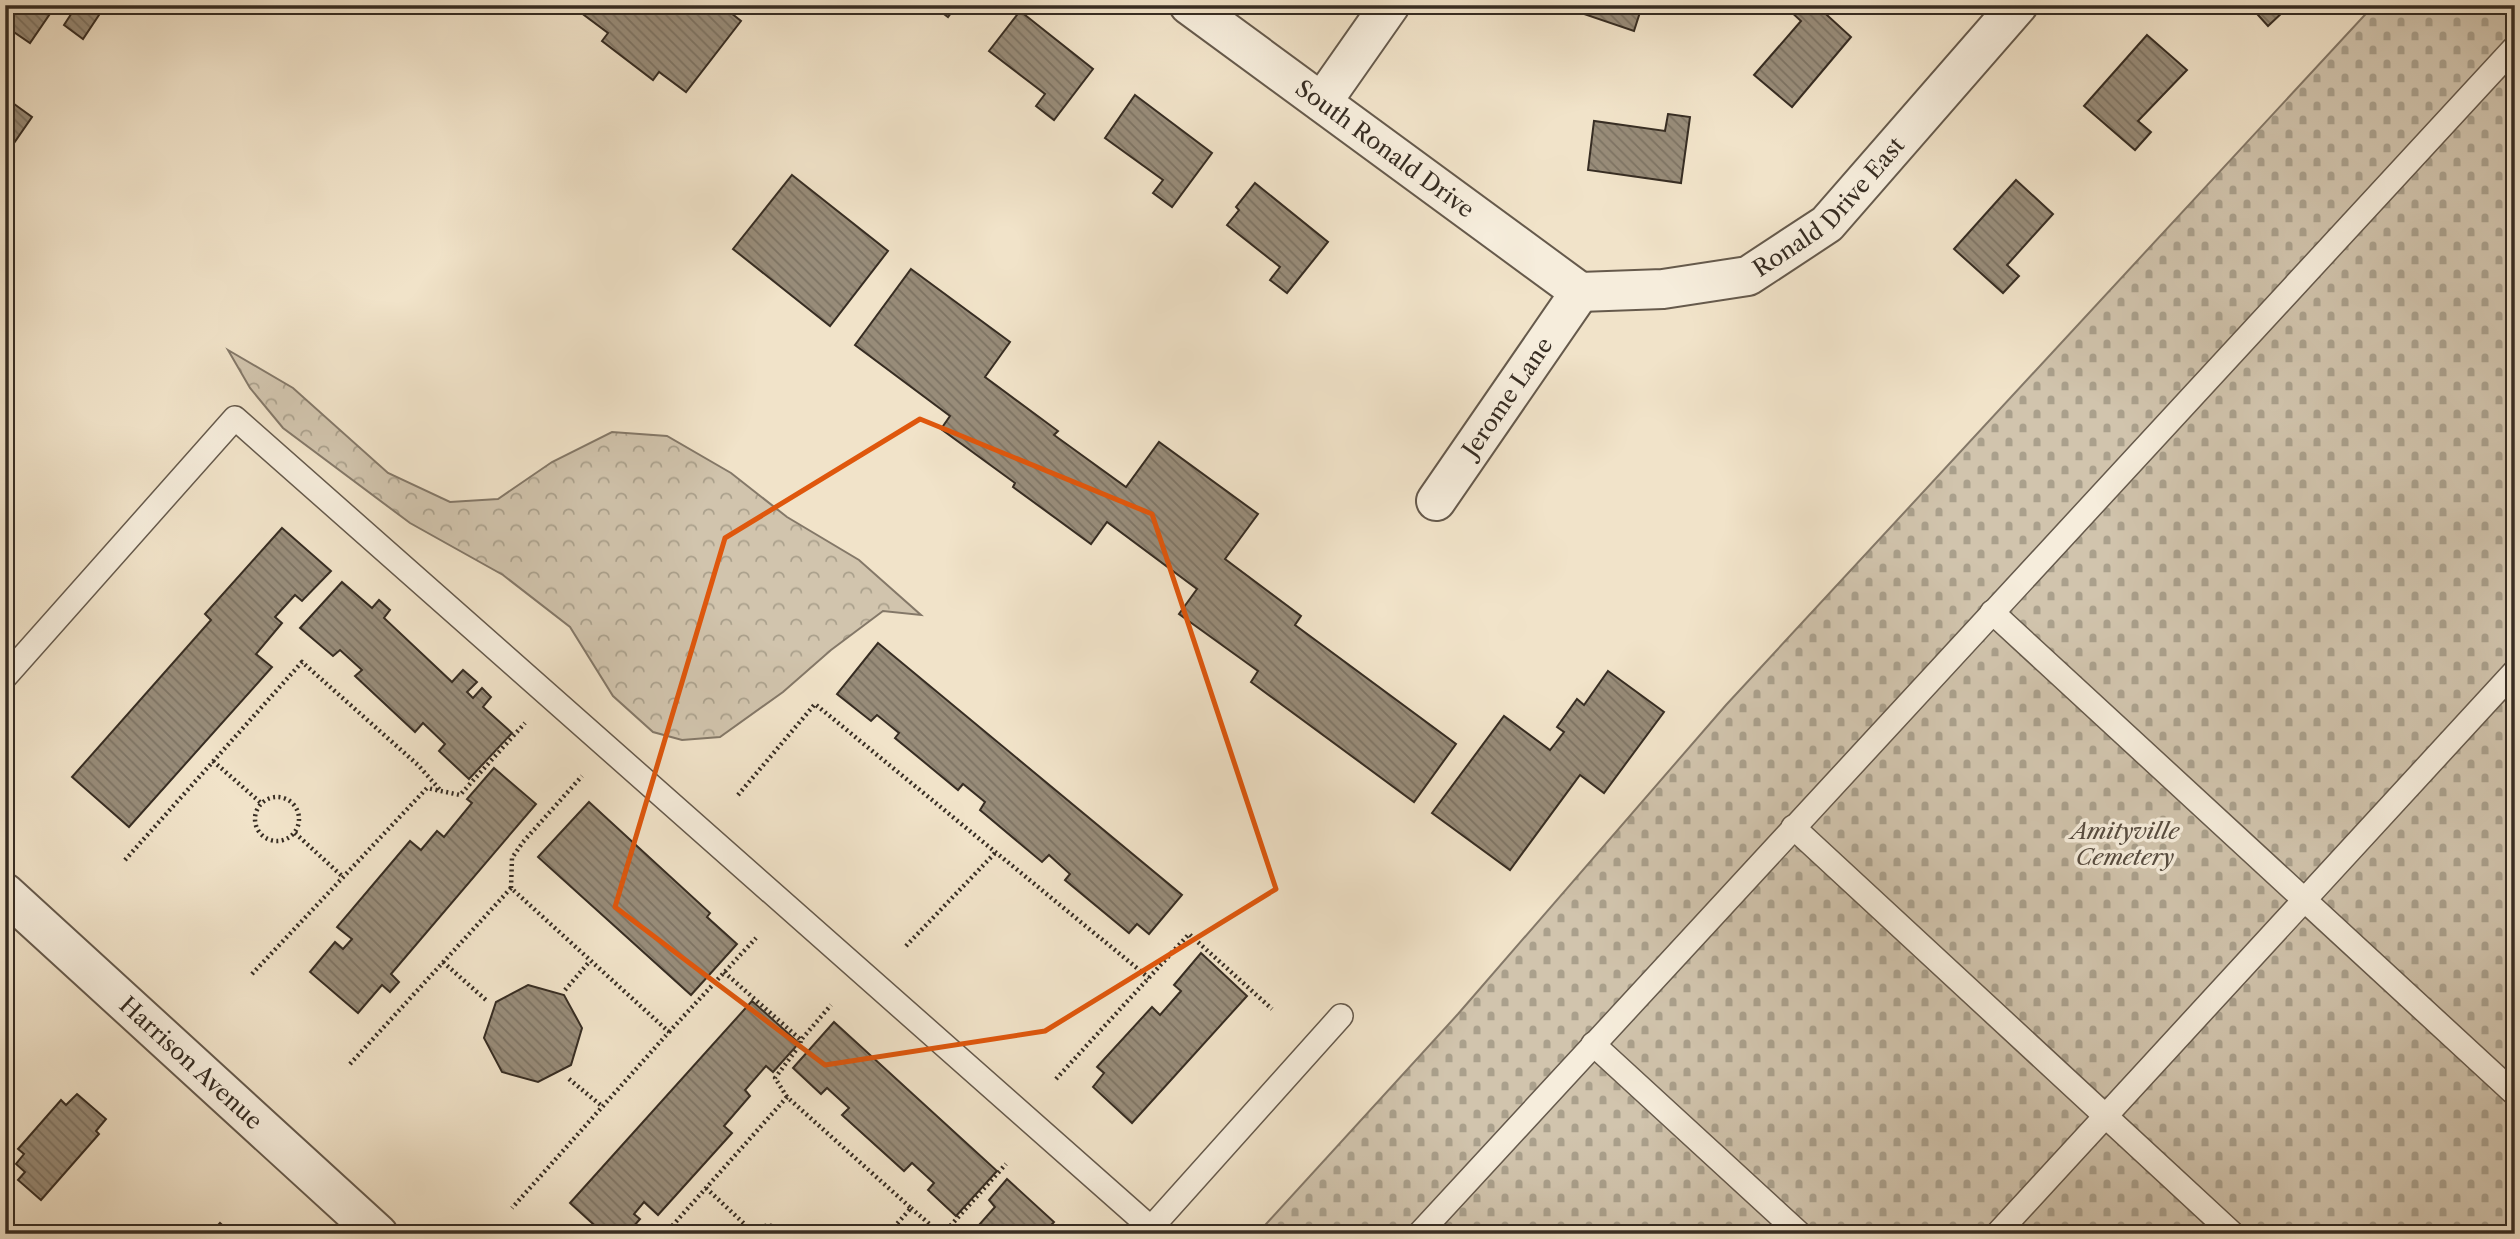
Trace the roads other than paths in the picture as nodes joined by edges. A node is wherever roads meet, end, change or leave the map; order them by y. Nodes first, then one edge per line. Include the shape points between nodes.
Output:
1 (1189, 5) edge
2 (1390, 5) edge
3 (2018, 5) edge
4 (2515, 47) edge
5 (1322, 103) junction
6 (1580, 292) junction
7 (1436, 501) dead end
8 (1992, 612) junction
9 (2515, 671) edge
10 (5, 677) edge
11 (1793, 827) junction
12 (5, 893) edge
13 (2304, 900) junction
14 (1342, 1016) dead end
15 (1593, 1044) junction
16 (2515, 1094) edge
17 (2106, 1116) junction
18 (1148, 1231) edge
19 (378, 1234) edge
20 (1419, 1234) edge
21 (1800, 1234) edge
22 (1997, 1234) edge
23 (2233, 1234) edge

1 - 5 street, South Ronald Drive
2 - 5 street
3 - 6 street, Ronald Drive East via 1827,224 1748,276 1663,289
4 - 8 lane
5 - 6 street, South Ronald Drive
6 - 7 street, Jerome Lane
8 - 11 lane
8 - 13 lane
9 - 13 lane
10 - 18 lane via 235,418
11 - 15 lane
11 - 17 lane
12 - 19 street, Harrison Avenue
13 - 16 lane
13 - 17 lane
14 - 18 lane
15 - 20 lane
15 - 21 lane
17 - 22 lane
17 - 23 lane

